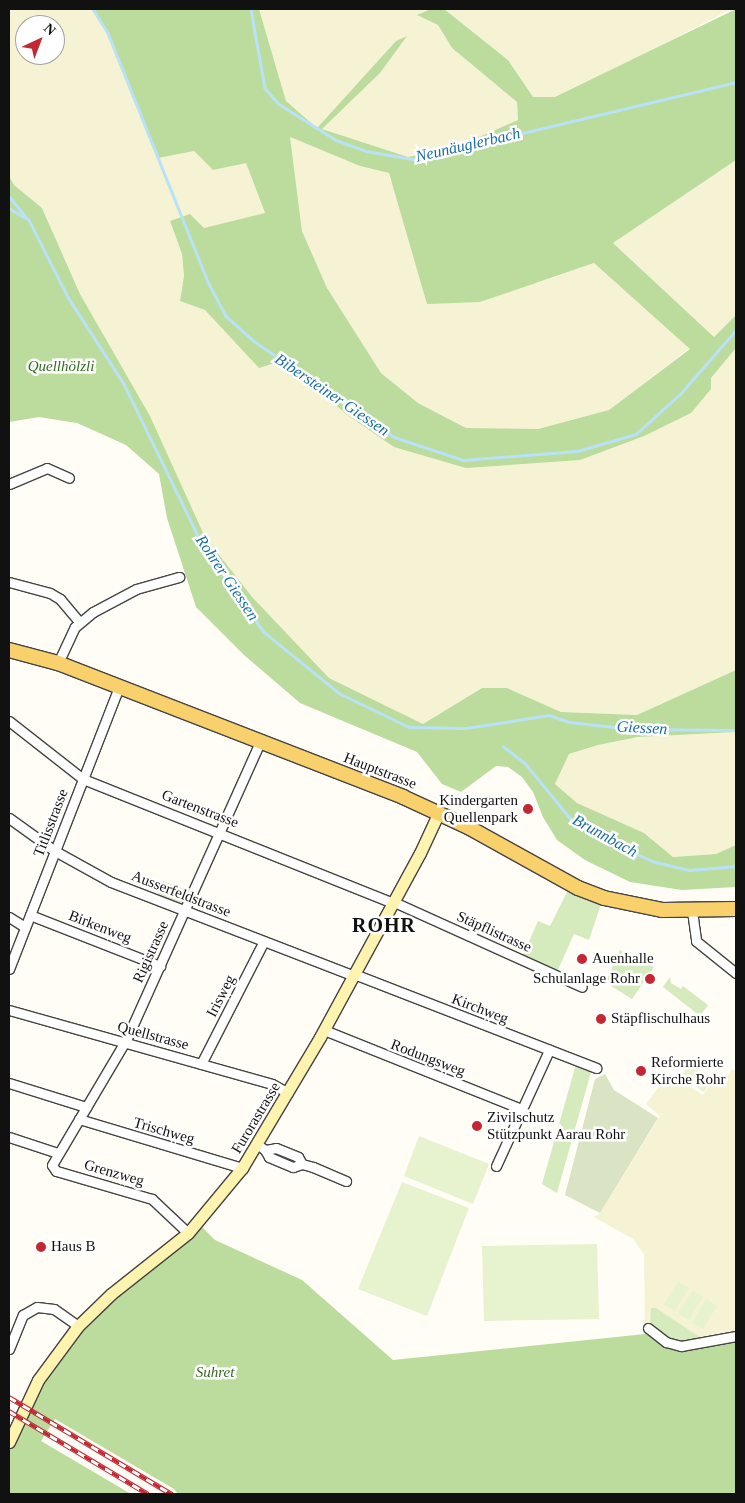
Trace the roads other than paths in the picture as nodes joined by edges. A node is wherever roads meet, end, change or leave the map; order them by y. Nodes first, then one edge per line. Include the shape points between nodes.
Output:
1 (69, 478) dead end
2 (9, 484) edge
3 (180, 577) dead end
4 (9, 582) edge
5 (79, 622) junction
6 (9, 650) edge
7 (58, 664) junction
8 (119, 688) junction
9 (9, 721) edge
10 (260, 742) junction
11 (83, 779) junction
12 (439, 812) junction
13 (9, 818) edge
14 (220, 831) junction
15 (55, 851) junction
16 (394, 902) junction
17 (736, 909) edge
18 (184, 911) junction
19 (692, 911) junction
20 (30, 915) junction
21 (9, 917) edge
22 (25, 928) junction
23 (264, 941) junction
24 (160, 966) junction
25 (9, 969) edge
26 (736, 973) edge
27 (354, 975) junction
28 (582, 987) dead end
29 (9, 1010) edge
30 (324, 1030) junction
31 (124, 1042) junction
32 (549, 1050) junction
33 (201, 1064) junction
34 (596, 1068) dead end
35 (9, 1083) edge
36 (288, 1093) junction
37 (86, 1107) junction
38 (522, 1109) junction
39 (78, 1119) junction
40 (9, 1138) edge
41 (261, 1147) junction
42 (58, 1153) junction
43 (52, 1165) joint
44 (496, 1166) dead end
45 (242, 1168) junction
46 (346, 1181) dead end
47 (188, 1233) junction
48 (9, 1322) edge
49 (18, 1326) junction
50 (78, 1326) junction
51 (648, 1328) dead end
52 (736, 1336) edge
53 (9, 1350) edge
54 (9, 1442) edge

1 - 2 street via 47,468
3 - 5 street via 115,598
4 - 5 street via 50,593 60,599
5 - 7 street
6 - 7 main road, Hauptstrasse
7 - 8 main road, Hauptstrasse
8 - 10 main road, Hauptstrasse
8 - 11 street, Titlisstrasse
9 - 11 street, Gartenstrasse
10 - 12 main road, Hauptstrasse
10 - 14 street, Rigistrasse
11 - 14 street, Gartenstrasse
11 - 15 street, Titlisstrasse
12 - 16 main road, Furorastrasse
12 - 19 main road, Hauptstrasse via 595,895 635,906
13 - 15 street, Ausserfeldstrasse
14 - 16 street, Gartenstrasse
14 - 18 street, Rigistrasse
15 - 18 street, Ausserfeldstrasse via 110,882
15 - 20 street, Titlisstrasse
16 - 27 main road, Furorastrasse
16 - 28 street, Stäpflistrasse
17 - 19 main road, Hauptstrasse
18 - 23 street, Ausserfeldstrasse
18 - 24 street, Rigistrasse
19 - 26 street via 696,941
20 - 22 street, Titlisstrasse
20 - 24 street, Birkenweg
21 - 22 street
22 - 25 street, Titlisstrasse
23 - 27 street, Ausserfeldstrasse
23 - 33 street, Irisweg
24 - 31 street, Rigistrasse
27 - 30 main road, Furorastrasse
27 - 32 street, Kirchweg
29 - 31 street, Quellstrasse
30 - 36 main road, Furorastrasse
30 - 38 street, Rodungsweg
31 - 33 street, Quellstrasse
31 - 37 street, Rigistrasse
32 - 34 street, Kirchweg
32 - 38 street
33 - 36 street, Quellstrasse via 272,1084
35 - 37 street
36 - 41 main road, Furorastrasse
37 - 39 street, Rigistrasse
38 - 44 street
39 - 42 street, Rigistrasse
39 - 45 street, Trischweg
40 - 42 street
41 - 45 main road, Furorastrasse
41 - 46 street via 269,1157 294,1167 302,1164
42 - 43 street, Rigistrasse
43 - 47 street, Grenzweg via 56,1171 152,1199
45 - 47 main road, Furorastrasse
47 - 50 main road, Furorastrasse via 111,1294
48 - 49 street
49 - 50 street via 30,1309 46,1306
49 - 53 street
50 - 54 main road, Furorastrasse via 33,1389
51 - 52 street via 666,1342 681,1346

